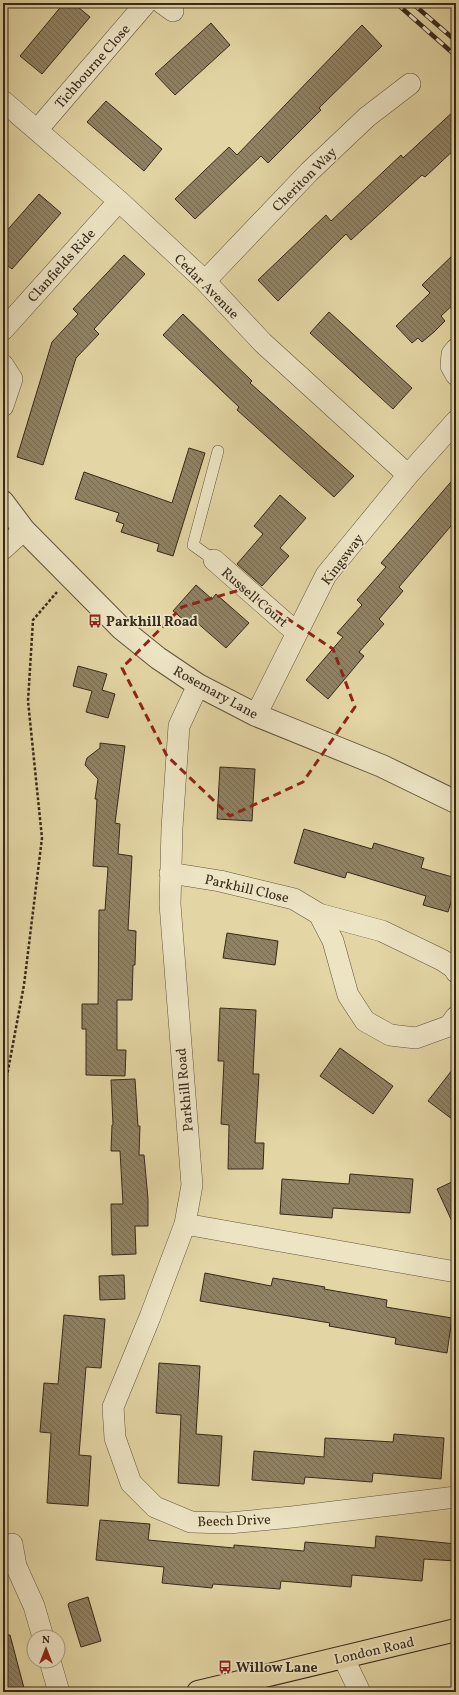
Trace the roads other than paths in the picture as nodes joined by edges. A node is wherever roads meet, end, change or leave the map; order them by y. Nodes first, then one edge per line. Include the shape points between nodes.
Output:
1 (146, 3) edge
2 (410, 84) dead end
3 (3, 101) edge
4 (38, 130) junction
5 (119, 201) junction
6 (205, 281) junction
7 (3, 330) edge
8 (456, 349) edge
9 (3, 366) edge
10 (456, 375) edge
11 (3, 406) edge
12 (456, 422) edge
13 (218, 451) dead end
14 (408, 475) junction
15 (3, 502) edge
16 (24, 530) junction
17 (3, 549) edge
18 (214, 560) joint
19 (297, 633) junction
20 (198, 685) junction
21 (256, 715) junction
22 (456, 802) edge
23 (170, 873) junction
24 (319, 914) junction
25 (456, 972) edge
26 (456, 1017) edge
27 (185, 1224) junction
28 (456, 1272) edge
29 (456, 1497) edge
30 (12, 1544) dead end
31 (41, 1629) edge
32 (456, 1630) edge
33 (343, 1657) junction
34 (52, 1669) edge
35 (59, 1692) edge
36 (198, 1692) edge
37 (360, 1692) edge

1 - 4 street, Tichbourne Close
2 - 6 street, Cheriton Way via 355,128
3 - 4 street, Cedar Avenue
4 - 5 street, Cedar Avenue
5 - 6 street, Cedar Avenue
5 - 7 street, Clanfields Ride
6 - 14 street, Cedar Avenue via 263,343
8 - 10 street via 452,354 451,366
9 - 11 street via 12,379
12 - 14 street, Kingsway
13 - 18 lane via 194,545
14 - 19 street, Kingsway via 326,575
15 - 16 street, Rosemary Lane
16 - 17 street
16 - 20 street, Rosemary Lane via 122,629
18 - 19 street, Russell Court
19 - 21 street, Kingsway
20 - 21 street, Rosemary Lane
20 - 23 street, Parkhill Road via 179,726
21 - 22 street, Rosemary Lane via 382,766
23 - 24 street, Parkhill Close via 220,881 294,898
23 - 27 street, Parkhill Road via 170,904 192,1185
24 - 25 street, Parkhill Close via 382,931 442,960
24 - 26 street, Parkhill Close via 333,940 348,995 365,1021 390,1035 416,1038 449,1026
27 - 28 street
27 - 29 street, Beech Drive via 113,1408 115,1438 131,1483 155,1507 191,1522 229,1523
30 - 31 street via 16,1566 34,1606
32 - 33 main road, London Road
33 - 36 main road, London Road
33 - 37 street
34 - 35 street

